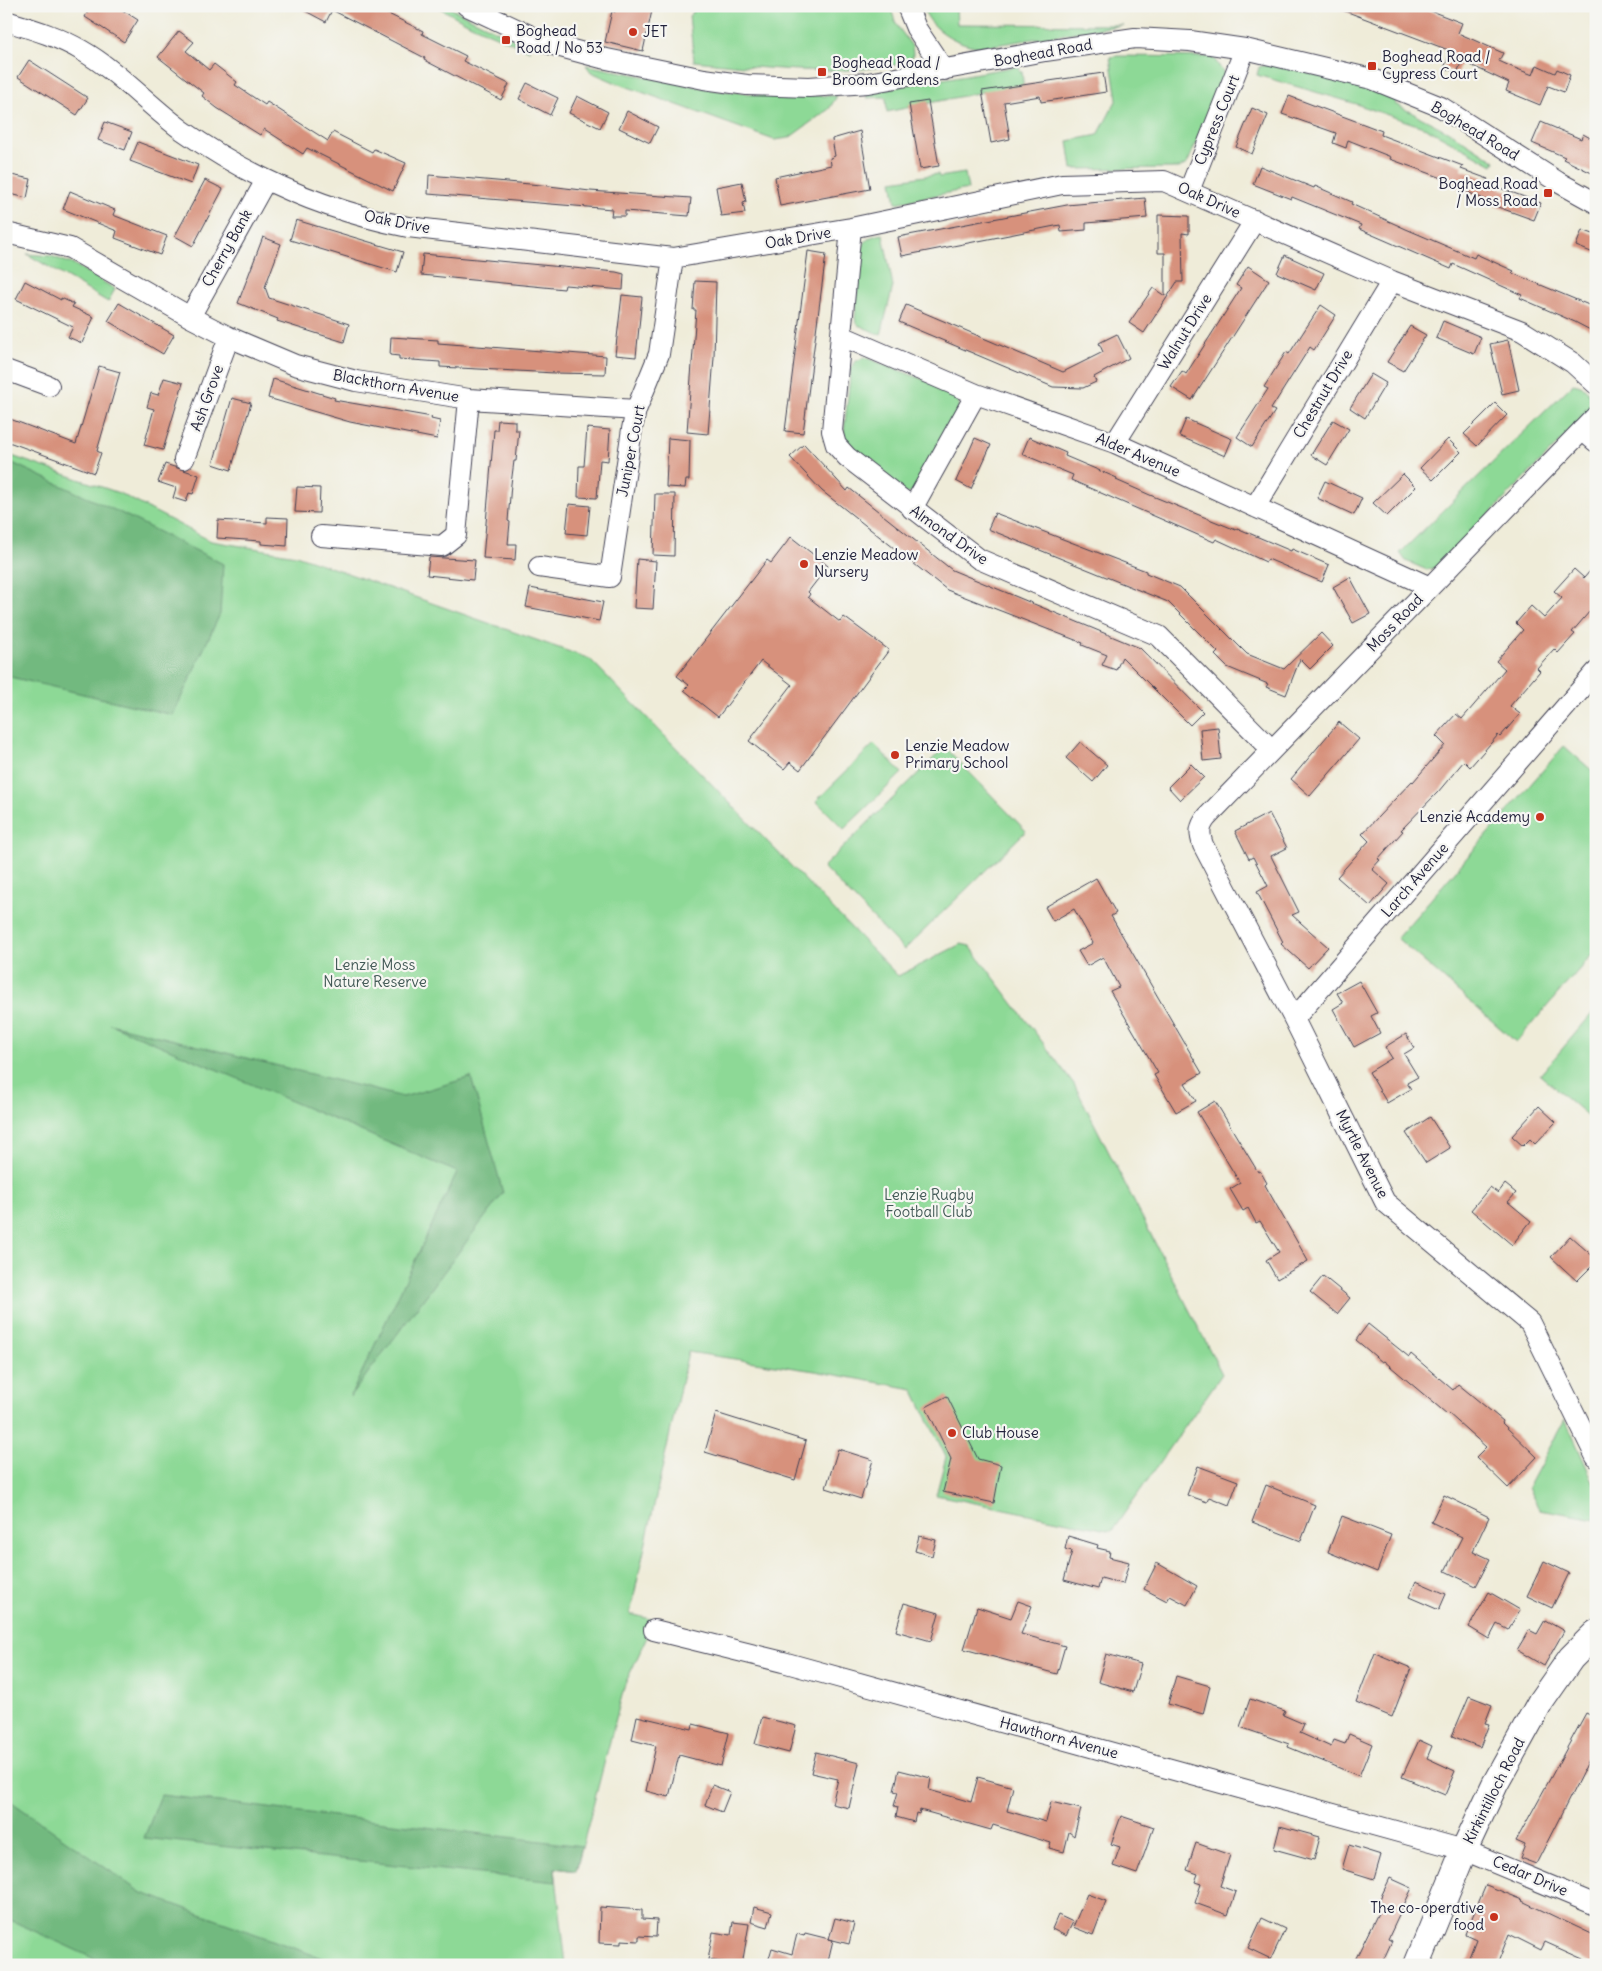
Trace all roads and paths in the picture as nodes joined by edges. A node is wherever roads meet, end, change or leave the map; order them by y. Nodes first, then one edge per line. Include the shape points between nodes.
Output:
1 (467, 6) edge
2 (906, 6) edge
3 (6, 21) edge
4 (1244, 49) junction
5 (944, 70) junction
6 (266, 180) junction
7 (1189, 191) junction
8 (1596, 203) edge
9 (1255, 220) junction
10 (851, 228) junction
11 (6, 233) edge
12 (673, 258) junction
13 (1392, 281) junction
14 (190, 318) junction
15 (842, 336) junction
16 (229, 337) junction
17 (6, 370) edge
18 (1596, 384) edge
19 (49, 386) dead end
20 (976, 394) junction
21 (469, 399) junction
22 (636, 410) junction
23 (1591, 429) edge
24 (1115, 443) junction
25 (184, 459) dead end
26 (1255, 508) junction
27 (912, 509) junction
28 (321, 536) dead end
29 (539, 567) dead end
30 (1430, 587) junction
31 (1596, 672) edge
32 (1271, 749) junction
33 (1199, 833) joint
34 (1294, 1019) junction
35 (1596, 1457) edge
36 (654, 1630) dead end
37 (1596, 1633) edge
38 (1464, 1850) junction
39 (1596, 1905) edge
40 (1416, 1965) edge

1 - 5 street, Boghead Road via 546,43 611,60 738,84 809,87 868,83
2 - 5 street via 916,28
3 - 6 street, Oak Drive via 49,34 82,50 183,131
4 - 5 street, Boghead Road via 1190,41 1135,38
4 - 7 street, Cypress Court
4 - 8 street, Boghead Road via 1372,79 1441,108
6 - 12 street, Oak Drive via 322,204 379,221
6 - 14 street, Cherry Bank
7 - 9 street, Oak Drive
7 - 10 street, Oak Drive via 1164,181 1062,184
9 - 13 street, Oak Drive
9 - 24 street, Walnut Drive
10 - 12 street, Oak Drive
10 - 15 street, Almond Drive
11 - 14 street, Blackthorn Avenue via 70,248
12 - 22 street, Juniper Court via 659,354
13 - 18 street, Oak Drive via 1522,331 1573,363
13 - 26 street, Chestnut Drive
14 - 16 street, Blackthorn Avenue
15 - 20 street, Alder Avenue
15 - 27 street, Almond Drive via 832,431 836,445 847,458
16 - 21 street, Blackthorn Avenue via 295,365 356,381
16 - 25 street, Ash Grove
17 - 19 street
20 - 24 street, Alder Avenue
20 - 27 street
21 - 22 street, Blackthorn Avenue
21 - 28 street via 456,535 442,546
22 - 29 street, Juniper Court via 610,577
23 - 30 street, Moss Road
24 - 26 street, Alder Avenue
26 - 30 street, Alder Avenue
27 - 32 street, Almond Drive via 979,559 1159,636
30 - 32 street, Moss Road
31 - 34 street, Larch Avenue
32 - 33 street, Moss Road via 1207,816 1200,825
33 - 34 street, Myrtle Avenue
34 - 35 street, Myrtle Avenue via 1385,1202 1530,1323
36 - 38 street, Hawthorn Avenue via 783,1662
37 - 38 main road, Kirkintilloch Road via 1571,1658 1541,1701 1495,1784
38 - 39 street, Cedar Drive
38 - 40 main road, Kirkintilloch Road

